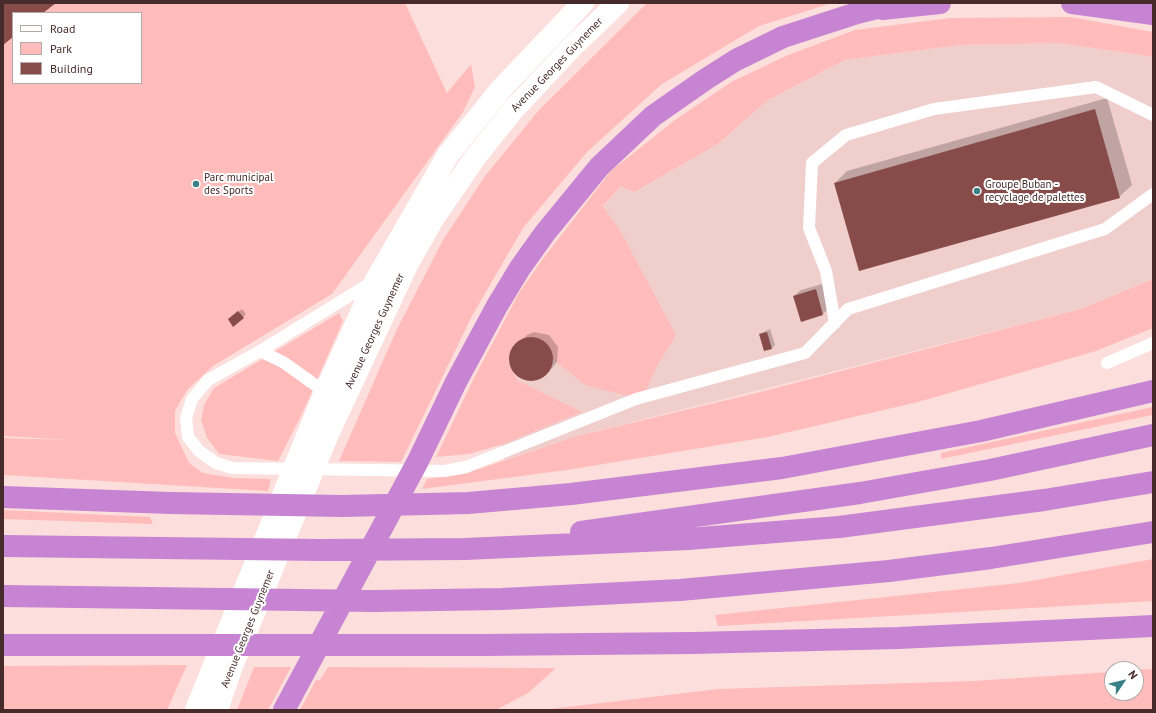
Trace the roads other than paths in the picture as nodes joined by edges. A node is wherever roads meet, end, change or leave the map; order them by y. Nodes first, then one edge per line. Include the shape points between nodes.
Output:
1 (583, 3) edge
2 (602, 3) edge
3 (618, 3) edge
4 (896, 3) edge
5 (940, 3) edge
6 (1072, 3) edge
7 (857, 13) junction
8 (1153, 14) edge
9 (523, 100) junction
10 (1153, 115) edge
11 (1153, 194) edge
12 (376, 280) junction
13 (834, 323) junction
14 (1153, 343) edge
15 (260, 352) junction
16 (1107, 363) dead end
17 (1153, 391) edge
18 (325, 392) junction
19 (1153, 436) edge
20 (1153, 482) edge
21 (3, 497) edge
22 (1153, 532) edge
23 (3, 546) edge
24 (464, 549) junction
25 (3, 596) edge
26 (1153, 626) edge
27 (3, 645) edge
28 (223, 666) junction
29 (196, 710) edge
30 (217, 710) edge
31 (284, 710) edge

1 - 12 main road, Avenue Georges Guynemer via 502,88 448,155
2 - 9 main road via 558,46
3 - 9 main road, Avenue Georges Guynemer via 573,46
4 - 7 highway
5 - 7 highway
6 - 8 highway
7 - 31 highway via 783,37 706,78 653,116 599,167 572,199 520,268 456,382 418,461
9 - 28 main road, Avenue Georges Guynemer via 474,159 432,219 407,265 374,331
10 - 13 lane via 1096,87 934,109 846,135 812,163 809,228 826,271
11 - 13 lane via 1105,229 848,309
12 - 15 lane
12 - 18 main road, Avenue Georges Guynemer
13 - 15 lane via 805,352 636,399 466,467 444,471 232,468 216,463 199,451 188,436 186,418 192,399 208,380
14 - 16 lane
15 - 18 lane via 282,362
17 - 21 highway via 981,431 782,468 571,494 468,503 343,506
18 - 28 main road, Avenue Georges Guynemer via 299,456
19 - 24 highway via 990,470 860,493
20 - 24 highway via 1044,500 839,527 688,539
22 - 25 highway via 991,558 889,571 680,590 502,599 374,601
23 - 24 highway
26 - 27 highway via 898,638 693,643
28 - 29 main road, Avenue Georges Guynemer
28 - 30 main road, Avenue Georges Guynemer

